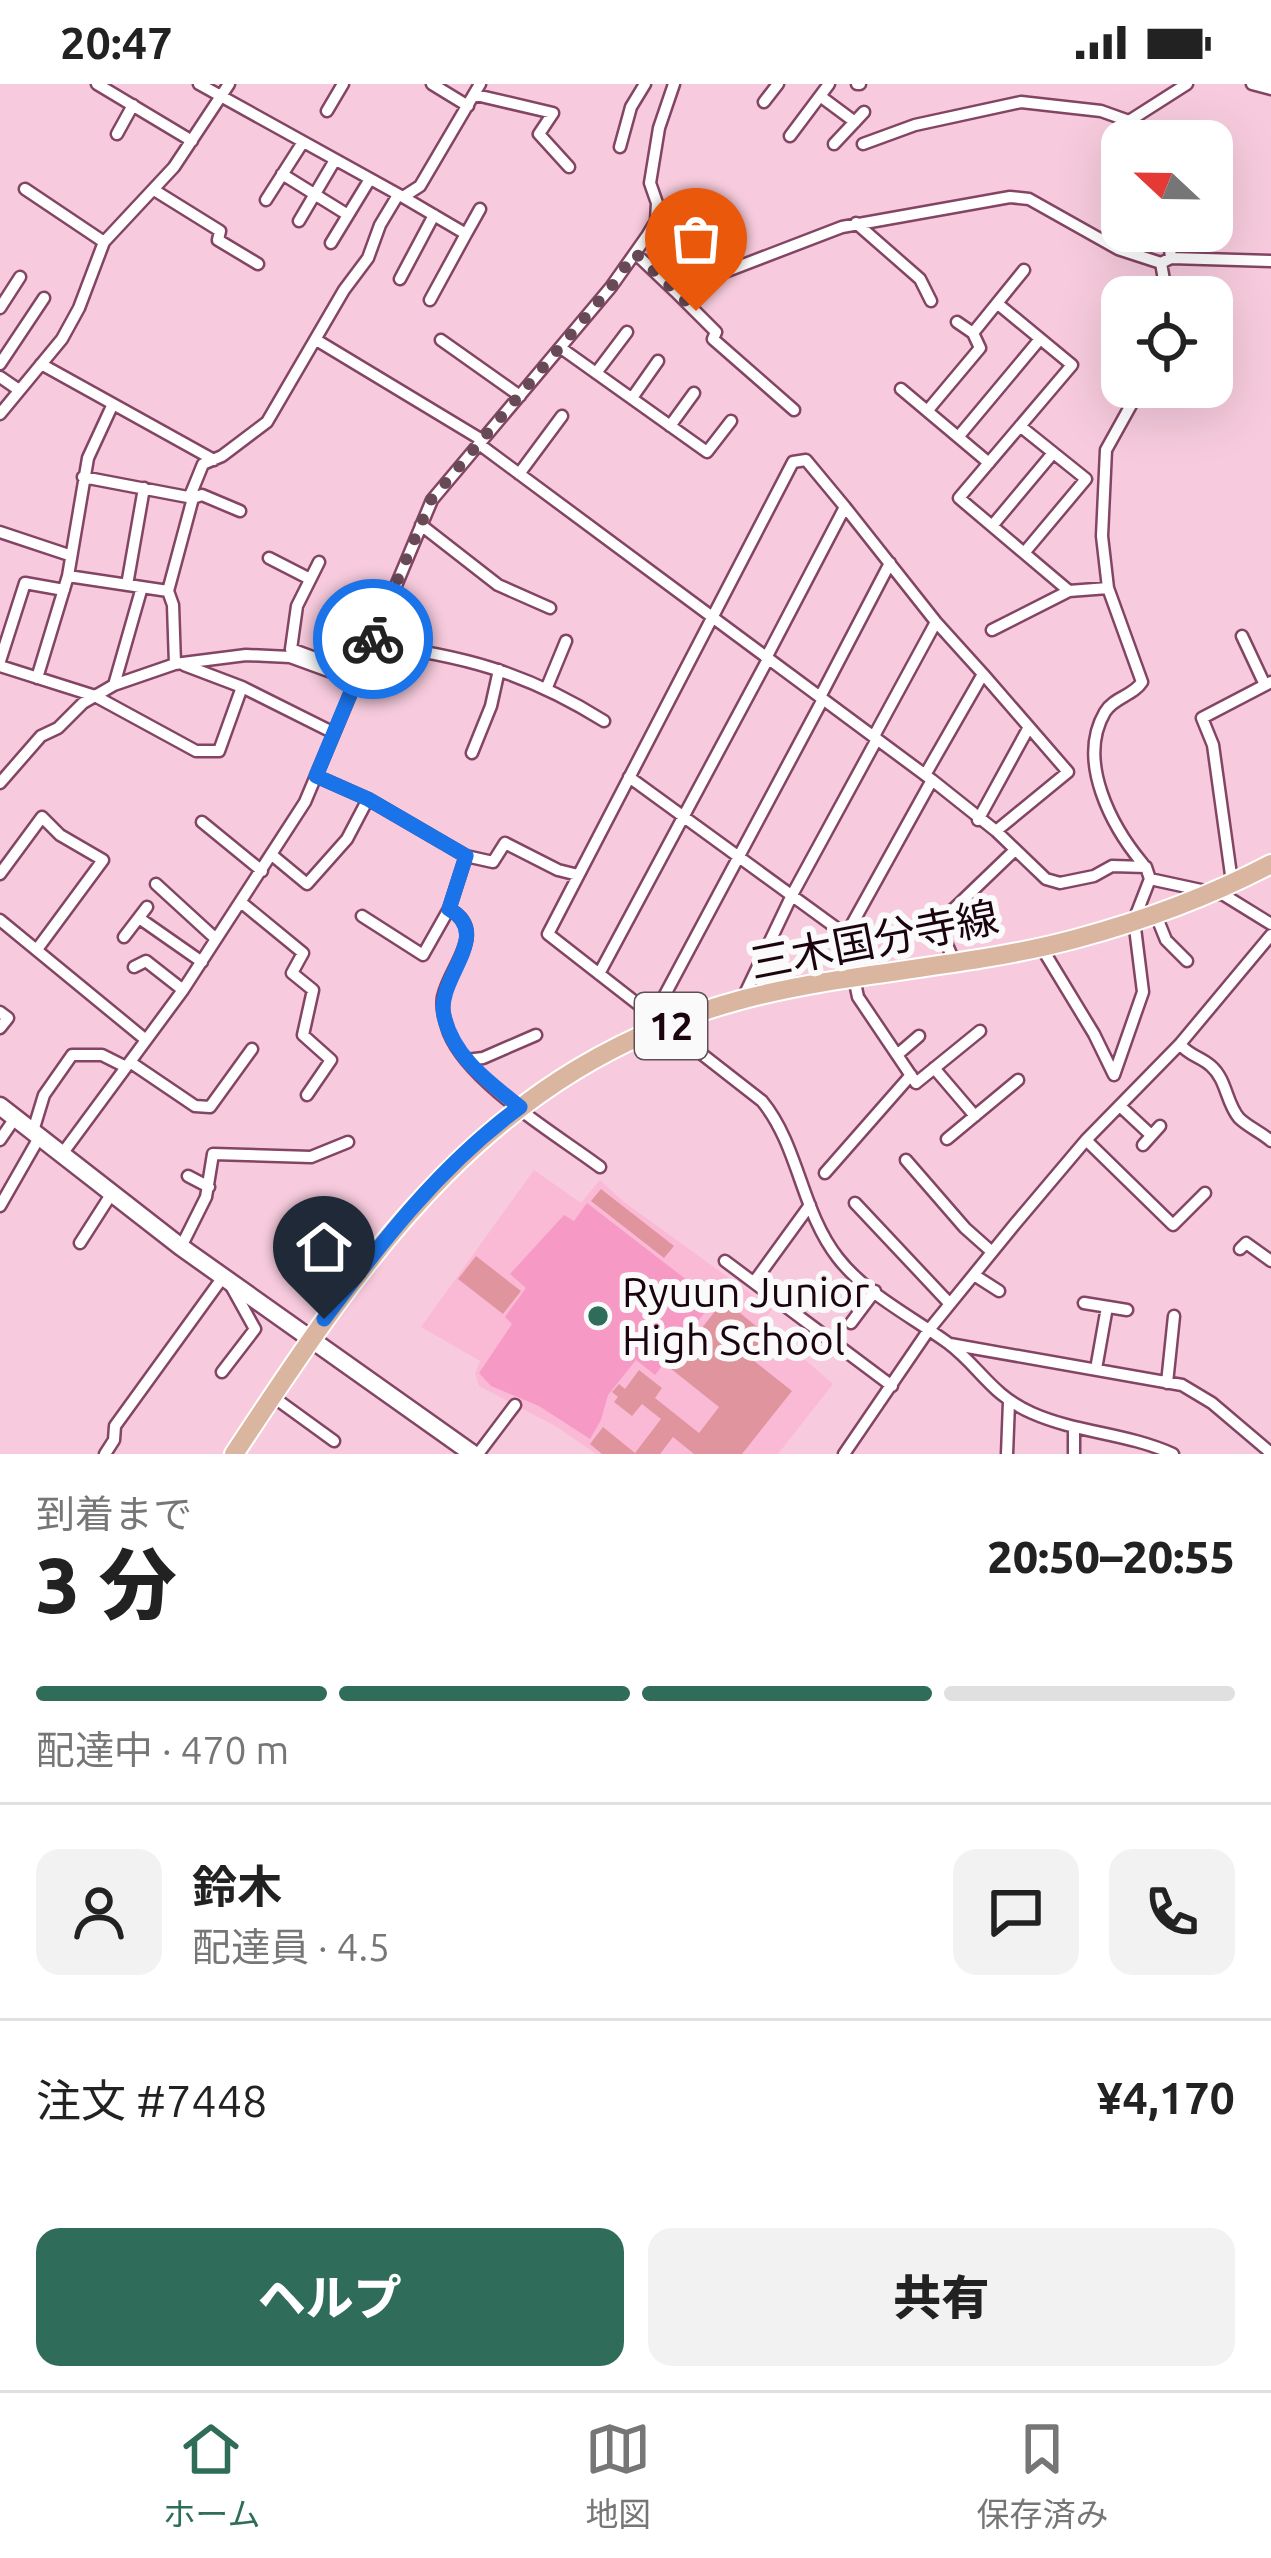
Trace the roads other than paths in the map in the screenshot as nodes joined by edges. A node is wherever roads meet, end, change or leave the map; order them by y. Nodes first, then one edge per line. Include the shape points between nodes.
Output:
1 (98, 84) edge
2 (199, 84) edge
3 (229, 84) edge
4 (343, 84) edge
5 (432, 84) edge
6 (644, 84) edge
7 (674, 84) edge
8 (778, 84) edge
9 (830, 84) edge
10 (1252, 84) edge
11 (1182, 85) edge
12 (1271, 89) edge
13 (475, 95) edge
14 (820, 96) junction
15 (221, 97) junction
16 (764, 102) dead end
17 (133, 105) junction
18 (327, 111) dead end
19 (1121, 120) edge
20 (1126, 120) edge
21 (116, 134) dead end
22 (790, 136) dead end
23 (192, 141) junction
24 (303, 142) junction
25 (834, 144) dead end
26 (862, 144) dead end
27 (620, 147) dead end
28 (335, 160) junction
29 (569, 166) dead end
30 (282, 174) junction
31 (370, 179) junction
32 (25, 189) dead end
33 (154, 190) junction
34 (314, 194) junction
35 (400, 196) junction
36 (266, 200) dead end
37 (480, 209) dead end
38 (348, 215) junction
39 (434, 215) junction
40 (299, 220) dead end
41 (856, 223) junction
42 (466, 234) junction
43 (104, 242) junction
44 (331, 243) dead end
45 (1167, 252) edge
46 (635, 253) junction
47 (1166, 260) junction
48 (1271, 261) edge
49 (258, 264) dead end
50 (1024, 270) dead end
51 (1166, 276) edge
52 (20, 278) dead end
53 (400, 279) dead end
54 (675, 291) junction
55 (44, 298) dead end
56 (430, 300) dead end
57 (931, 301) dead end
58 (998, 304) junction
59 (0, 308) edge
60 (957, 322) dead end
61 (627, 332) dead end
62 (973, 334) junction
63 (1040, 339) junction
64 (441, 340) dead end
65 (318, 341) junction
66 (561, 348) junction
67 (658, 361) dead end
68 (0, 364) edge
69 (41, 364) junction
70 (596, 373) junction
71 (0, 377) edge
72 (901, 389) dead end
73 (19, 390) junction
74 (694, 393) dead end
75 (520, 396) junction
76 (632, 398) junction
77 (112, 406) junction
78 (1132, 408) edge
79 (794, 410) dead end
80 (928, 410) junction
81 (0, 414) edge
82 (562, 416) dead end
83 (731, 421) dead end
84 (670, 426) junction
85 (1020, 426) junction
86 (959, 436) junction
87 (480, 442) junction
88 (1053, 453) junction
89 (214, 460) junction
90 (989, 463) junction
91 (518, 474) junction
92 (83, 477) junction
93 (1086, 479) junction
94 (1105, 482) junction
95 (144, 488) junction
96 (192, 497) junction
97 (845, 507) junction
98 (240, 511) dead end
99 (421, 525) junction
100 (992, 526) junction
101 (0, 532) edge
102 (1024, 553) junction
103 (69, 554) junction
104 (269, 558) dead end
105 (319, 562) dead end
106 (890, 563) junction
107 (68, 576) junction
108 (310, 579) junction
109 (127, 585) junction
110 (142, 587) junction
111 (1108, 587) junction
112 (64, 590) junction
113 (168, 591) junction
114 (1069, 591) junction
115 (550, 608) dead end
116 (711, 618) junction
117 (936, 622) junction
118 (992, 630) dead end
119 (1242, 636) dead end
120 (566, 641) dead end
121 (371, 644) junction
122 (767, 658) junction
123 (0, 663) edge
124 (175, 664) junction
125 (499, 670) junction
126 (982, 674) junction
127 (37, 678) junction
128 (357, 678) junction
129 (1268, 683) edge
130 (114, 685) junction
131 (242, 687) junction
132 (547, 687) junction
133 (95, 696) junction
134 (822, 698) junction
135 (604, 721) dead end
136 (1029, 727) junction
137 (334, 733) junction
138 (875, 738) junction
139 (472, 753) dead end
140 (5, 768) edge
141 (316, 776) junction
142 (629, 777) junction
143 (929, 778) junction
144 (0, 783) edge
145 (368, 799) junction
146 (683, 816) junction
147 (978, 820) junction
148 (202, 823) dead end
149 (227, 824) dead end
150 (996, 831) junction
151 (220, 836) junction
152 (1015, 850) junction
153 (272, 855) junction
154 (466, 856) junction
155 (739, 856) junction
156 (1271, 864) edge
157 (262, 871) junction
158 (1148, 873) junction
159 (0, 874) edge
160 (578, 875) junction
161 (1232, 882) junction
162 (156, 884) dead end
163 (1208, 892) junction
164 (792, 895) junction
165 (242, 903) junction
166 (449, 909) junction
167 (1155, 913) junction
168 (362, 916) dead end
169 (0, 920) edge
170 (1134, 920) junction
171 (1271, 924) edge
172 (1271, 935) edge
173 (124, 937) dead end
174 (216, 939) junction
175 (1040, 945) junction
176 (38, 948) junction
177 (954, 961) junction
178 (202, 962) junction
179 (1187, 962) dead end
180 (134, 967) dead end
181 (599, 974) junction
182 (854, 978) junction
183 (183, 990) junction
184 (742, 1000) junction
185 (0, 1012) edge
186 (660, 1022) junction
187 (0, 1028) edge
188 (980, 1031) dead end
189 (536, 1035) dead end
190 (919, 1036) dead end
191 (146, 1040) junction
192 (1180, 1044) junction
193 (252, 1049) dead end
194 (897, 1055) junction
195 (466, 1060) junction
196 (128, 1064) junction
197 (934, 1068) junction
198 (911, 1075) junction
199 (1018, 1080) dead end
200 (307, 1095) dead end
201 (1120, 1106) junction
202 (520, 1107) junction
203 (8, 1112) edge
204 (976, 1116) junction
205 (37, 1134) junction
206 (1151, 1135) dead end
207 (947, 1139) dead end
208 (0, 1140) edge
209 (1086, 1141) junction
210 (1271, 1141) edge
211 (348, 1142) dead end
212 (62, 1154) junction
213 (906, 1160) dead end
214 (0, 1167) edge
215 (600, 1167) dead end
216 (825, 1173) dead end
217 (188, 1176) dead end
218 (16, 1178) junction
219 (209, 1187) junction
220 (112, 1193) junction
221 (1205, 1193) dead end
222 (855, 1203) dead end
223 (810, 1205) junction
224 (0, 1206) edge
225 (1266, 1232) dead end
226 (80, 1243) dead end
227 (1254, 1245) junction
228 (181, 1246) junction
229 (1240, 1249) dead end
230 (992, 1252) junction
231 (725, 1261) dead end
232 (1271, 1261) edge
233 (974, 1275) junction
234 (757, 1278) dead end
235 (226, 1280) junction
236 (999, 1291) dead end
237 (875, 1292) junction
238 (1084, 1303) dead end
239 (950, 1304) junction
240 (1107, 1307) junction
241 (1127, 1310) dead end
242 (1174, 1316) dead end
243 (851, 1323) dead end
244 (928, 1331) junction
245 (310, 1340) junction
246 (950, 1344) junction
247 (1096, 1369) junction
248 (222, 1372) dead end
249 (1167, 1383) junction
250 (892, 1386) junction
251 (272, 1396) junction
252 (1009, 1402) junction
253 (515, 1406) dead end
254 (1074, 1429) junction
255 (334, 1441) dead end
256 (1139, 1448) edge
257 (105, 1454) edge
258 (234, 1454) edge
259 (475, 1454) edge
260 (844, 1454) edge
261 (1007, 1454) edge
262 (1073, 1454) edge
263 (1173, 1454) edge
264 (1271, 1454) edge

1 - 17 street
2 - 15 street
3 - 15 street
4 - 18 street
5 - 13 street
6 - 27 street
7 - 46 street via 650,183 656,220
8 - 16 street
9 - 14 street
10 - 12 street
11 - 20 street
13 - 29 street via 553,112 539,134
13 - 35 street via 420,186
14 - 22 street
14 - 25 street via 859,117
15 - 23 street
15 - 24 street
17 - 21 street
17 - 23 street
19 - 26 street via 1021,102
23 - 33 street
24 - 28 street
24 - 30 street
28 - 31 street
28 - 34 street
30 - 34 street
30 - 36 street
31 - 35 street
31 - 38 street
32 - 43 street
33 - 43 street
33 - 49 street
34 - 38 street
34 - 40 street
35 - 39 street
35 - 65 street
37 - 42 street
38 - 44 street
39 - 42 street
39 - 53 street
41 - 47 street via 1029,199 1118,249
41 - 54 street
41 - 57 street via 920,279
42 - 56 street
43 - 69 street via 79,308
45 - 47 street
46 - 54 street
46 - 66 street
47 - 48 street
47 - 51 street
50 - 58 street
52 - 59 street
54 - 79 street via 716,332 713,339
55 - 68 street
58 - 62 street
58 - 63 street
60 - 62 street
61 - 70 street
62 - 80 street via 980,348
63 - 85 street via 1072,365
63 - 86 street
64 - 75 street
65 - 87 street
65 - 89 street via 267,422
66 - 70 street
66 - 75 street
67 - 76 street
69 - 73 street
69 - 77 street
70 - 76 street
71 - 73 street
72 - 80 street
73 - 81 street
74 - 84 street
75 - 87 street
76 - 84 street
77 - 89 street
77 - 92 street
78 - 94 street via 1106,450
80 - 86 street
82 - 91 street
83 - 84 street via 707,452
85 - 88 street
85 - 90 street
86 - 90 street
87 - 91 street
87 - 99 street via 431,500
88 - 93 street
88 - 100 street
89 - 96 street via 203,464
90 - 100 street via 959,498
91 - 116 street
92 - 95 street
92 - 103 street
93 - 94 street
93 - 102 street
94 - 111 street
95 - 96 street
95 - 109 street
96 - 98 street
96 - 113 street
97 - 106 street
97 - 116 street via 806,460 793,462
97 - 122 street
99 - 115 street via 498,585
99 - 121 street
100 - 102 street
101 - 103 street
102 - 114 street
103 - 107 street
104 - 108 street
105 - 108 street
106 - 117 street
106 - 134 street
107 - 109 street
107 - 112 street
108 - 128 street via 291,649
109 - 110 street
110 - 113 street
110 - 130 street
111 - 114 street
111 - 158 street via 1142,682 1104,713 1098,769 1112,819
112 - 123 street via 26,583
112 - 127 street
113 - 124 street
114 - 118 street
116 - 122 street
116 - 142 street
117 - 126 street
117 - 138 street
119 - 129 street
120 - 132 street
121 - 125 street
121 - 128 street
122 - 134 street
122 - 146 street
123 - 127 street
124 - 128 street via 290,657
124 - 130 street
124 - 131 street
125 - 132 street
125 - 139 street
126 - 136 street
126 - 143 street
127 - 133 street
128 - 137 street
129 - 161 street via 1202,718
130 - 133 street
131 - 133 street via 219,751 196,751
131 - 137 street
132 - 135 street
133 - 140 street
134 - 138 street
134 - 155 street
136 - 147 street
136 - 150 street via 1068,772
137 - 141 street
138 - 143 street
138 - 164 street
140 - 144 street
141 - 145 street
141 - 153 street
142 - 146 street
142 - 160 street
143 - 147 street
143 - 164 street via 846,935
145 - 153 street via 347,839 307,884
145 - 154 street
146 - 155 street
146 - 181 street
147 - 150 street
148 - 151 street
149 - 151 street
150 - 152 street
151 - 157 street
152 - 158 street via 1060,883 1112,866
152 - 177 street via 938,923
153 - 157 street
154 - 160 street via 493,862 505,843
154 - 166 street
155 - 164 street
155 - 186 street
156 - 161 main road, 三木国分寺線 / 12
157 - 165 street
158 - 163 street
158 - 170 street
159 - 176 street via 42,817 103,860
160 - 181 street via 548,934
161 - 163 main road, 三木国分寺線 / 12
162 - 174 street
163 - 167 main road, 三木国分寺線 / 12
163 - 171 street
164 - 184 street
165 - 174 street
165 - 200 street via 306,948 288,978 313,990 303,1035 332,1060
166 - 168 street via 423,955
166 - 195 street via 468,929 442,1011
167 - 170 main road, 三木国分寺線 / 12
167 - 179 street
169 - 176 street
170 - 175 main road, 三木国分寺線 / 12
170 - 175 street via 1143,992 1114,1075
172 - 192 street
173 - 178 street via 143,912
174 - 178 street
175 - 177 main road, 三木国分寺線 / 12
176 - 191 street
177 - 182 main road, 三木国分寺線 / 12
178 - 183 street
180 - 183 street via 146,961
181 - 186 street
182 - 184 main road, 三木国分寺線 / 12
182 - 194 street
183 - 191 street
184 - 186 main road, 三木国分寺線 / 12
185 - 187 street via 8,1018
186 - 202 main road, 三木国分寺線 / 12
186 - 223 street via 776,1118
188 - 197 street
189 - 195 street
190 - 194 street
191 - 196 street
192 - 201 street
192 - 210 street via 1210,1065 1235,1113
193 - 196 street via 210,1107 195,1106
194 - 198 street
195 - 202 street
196 - 205 street via 72,1055 44,1095
196 - 212 street
197 - 198 street via 916,1083
197 - 204 street
198 - 216 street
199 - 204 street
201 - 206 street
201 - 209 street
202 - 215 street
202 - 245 main road, 三木国分寺線 / 12 via 408,1211
203 - 205 street
203 - 208 street
204 - 207 street
205 - 212 street
205 - 218 street
209 - 221 street via 1173,1225
209 - 230 street
211 - 219 street via 310,1157 213,1154
212 - 220 street
213 - 230 street
214 - 218 street
217 - 219 street
218 - 224 street
219 - 228 street
220 - 226 street
220 - 228 street
222 - 239 street
223 - 234 street
223 - 237 street via 838,1258
225 - 227 street
227 - 229 street
227 - 232 street
228 - 235 street
230 - 233 street
231 - 250 street
233 - 236 street
233 - 239 street
235 - 245 street
235 - 248 street via 255,1329
235 - 257 street via 115,1426
237 - 243 street
237 - 244 street
238 - 240 street
239 - 244 street
240 - 241 street
240 - 247 street
242 - 249 street
244 - 246 street
244 - 250 street
245 - 251 main road, 三木国分寺線 / 12
245 - 259 street
246 - 247 street
246 - 252 street
247 - 249 street
249 - 264 street via 1212,1403
250 - 260 street
251 - 255 street
251 - 258 main road, 三木国分寺線 / 12
252 - 254 street
252 - 261 street
253 - 259 street
254 - 256 street
254 - 262 street
256 - 263 street

